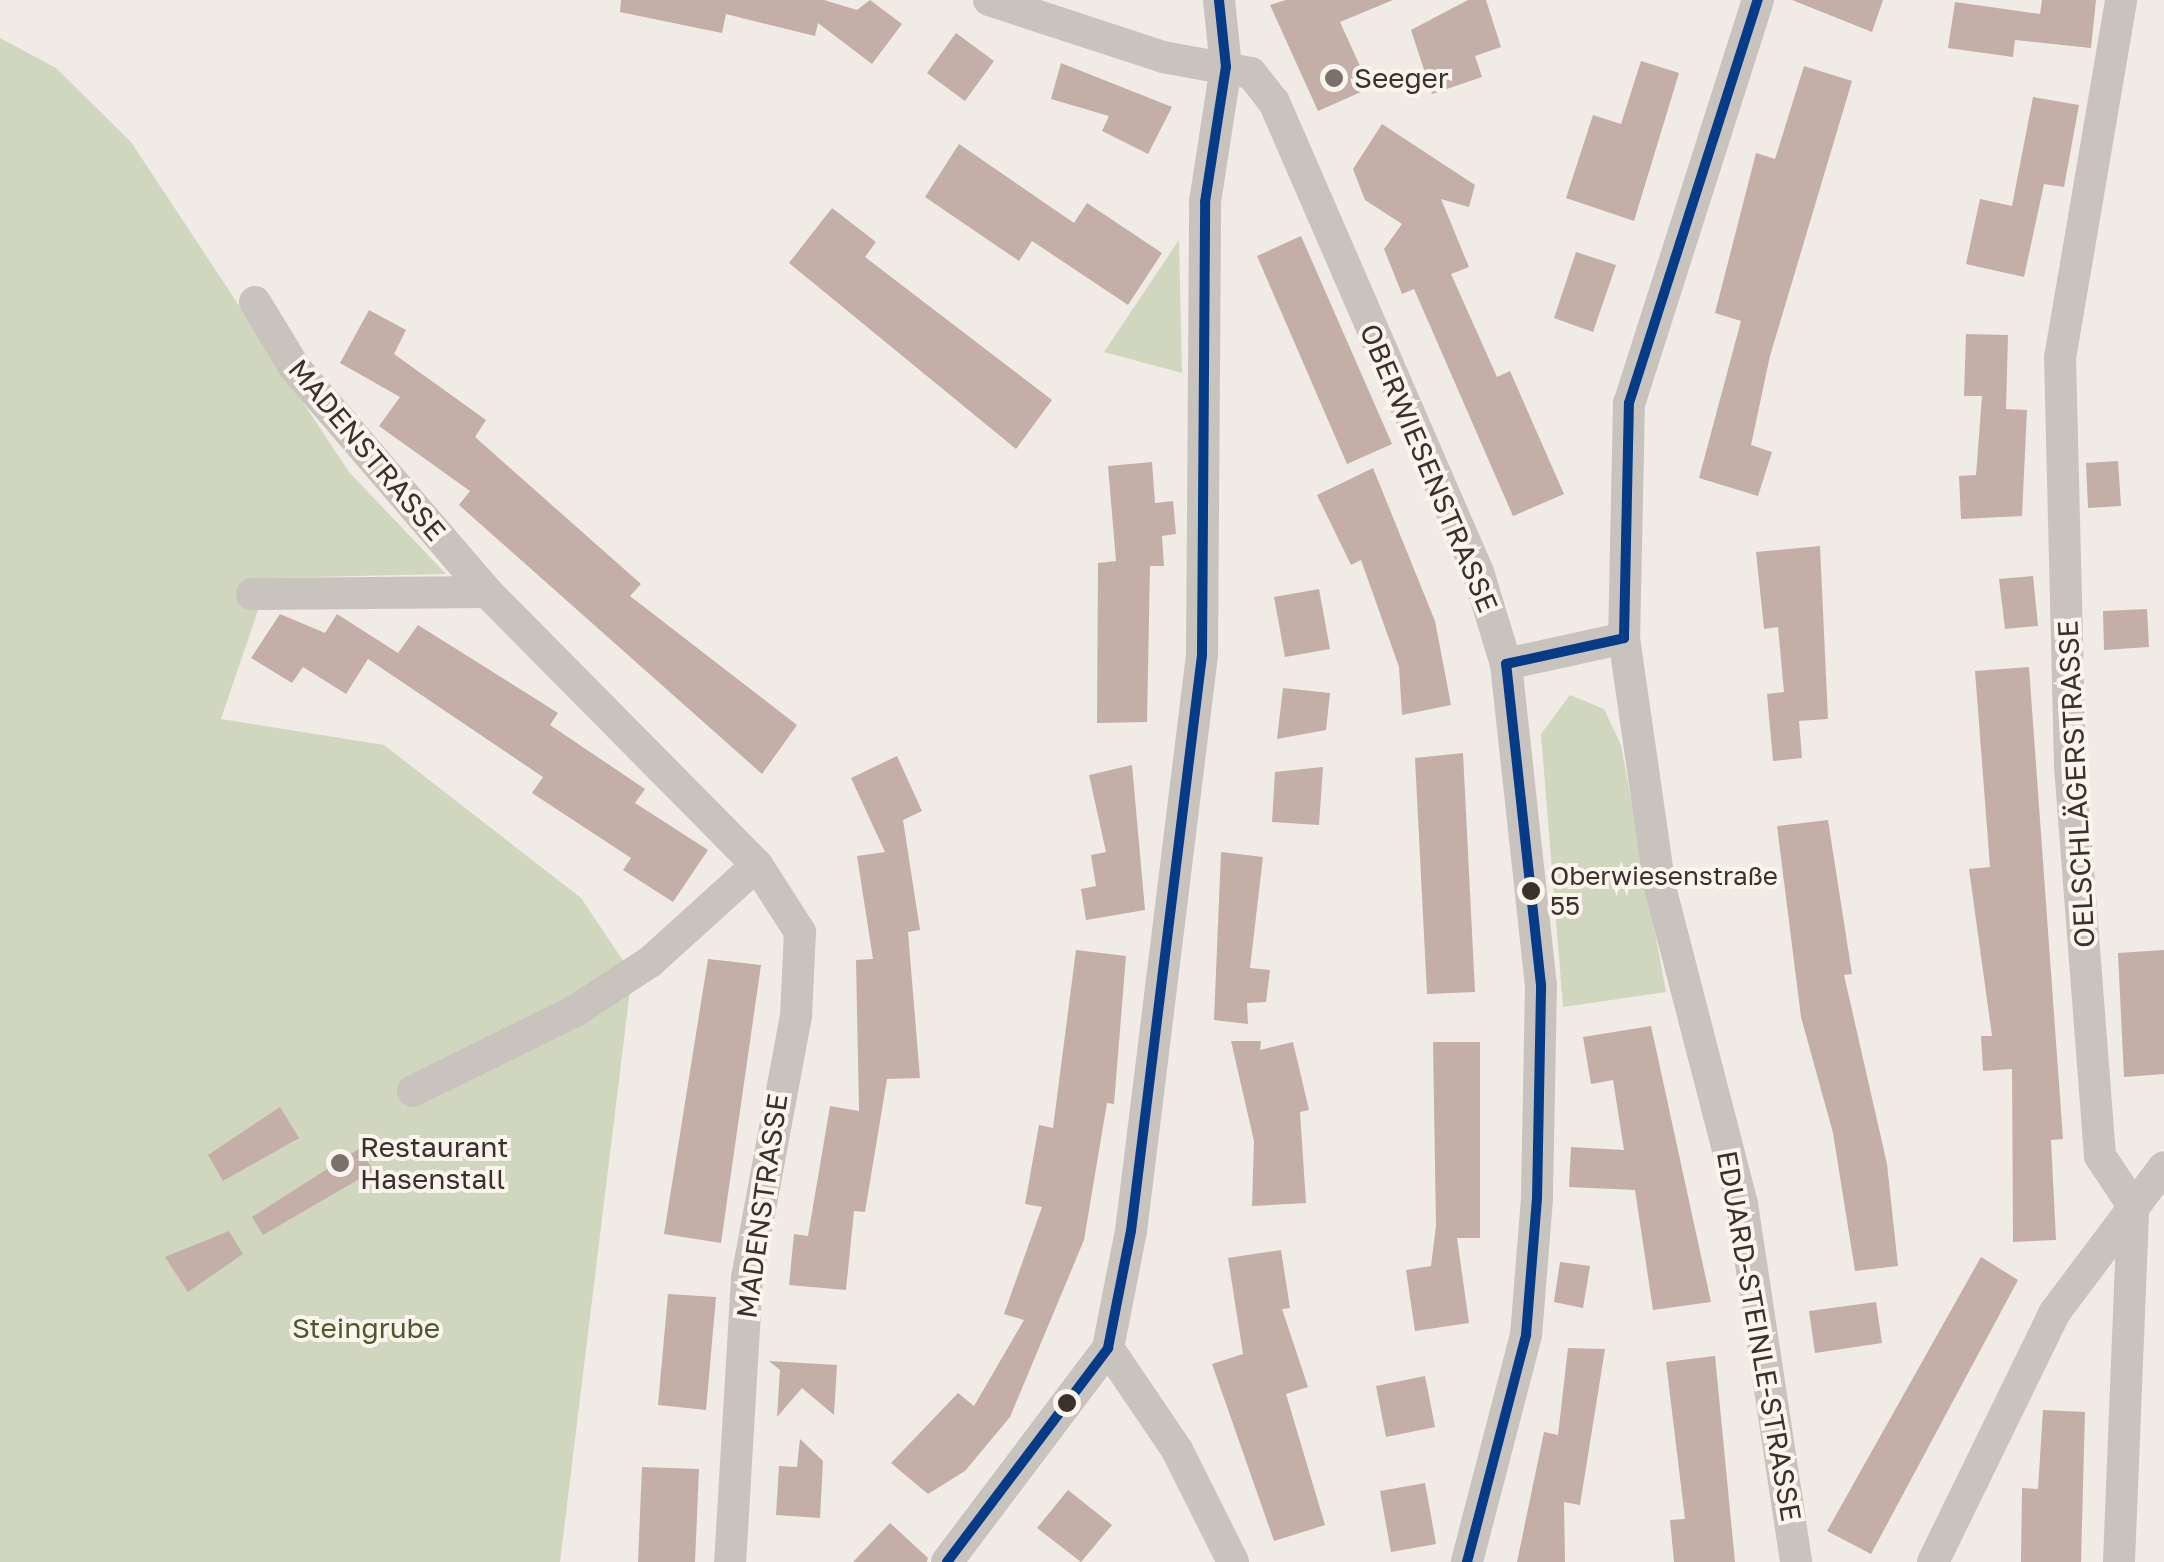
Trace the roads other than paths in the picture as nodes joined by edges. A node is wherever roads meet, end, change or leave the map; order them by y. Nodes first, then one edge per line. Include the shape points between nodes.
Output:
1 (989, 0) edge
2 (1220, 0) edge
3 (1758, 0) edge
4 (2121, 0) edge
5 (1226, 67) junction
6 (256, 302) dead end
7 (488, 592) junction
8 (252, 594) dead end
9 (1624, 638) junction
10 (1506, 664) junction
11 (757, 865) junction
12 (412, 1090) dead end
13 (2164, 1166) edge
14 (2134, 1206) junction
15 (1108, 1348) junction
16 (730, 1562) edge
17 (947, 1562) edge
18 (1233, 1562) edge
19 (1467, 1562) edge
20 (1796, 1562) edge
21 (1933, 1562) edge
22 (2119, 1562) edge

1 - 5 street via 1163,57
2 - 5 street
3 - 9 street, EDUARD-STEINLE-STRASSE via 1630,404
4 - 14 street, OELSCHLÄGERSTRASSE via 2060,358 2070,765 2100,1156
5 - 10 street, OBERWIESENSTRASSE via 1250,73 1274,102 1478,572
5 - 15 street via 1206,202 1202,655 1173,935
6 - 7 street, MADENSTRASSE via 306,382
7 - 8 street
7 - 11 street, MADENSTRASSE
9 - 10 street
9 - 20 street, EDUARD-STEINLE-STRASSE via 1660,887 1742,1204
10 - 19 street, OBERWIESENSTRASSE via 1541,985 1537,1199 1526,1335
11 - 12 street via 650,962 575,1011
11 - 16 street, MADENSTRASSE via 800,932 796,1016 747,1278
13 - 14 street
14 - 21 street via 2055,1312
14 - 22 street
15 - 17 street
15 - 18 street via 1177,1450

